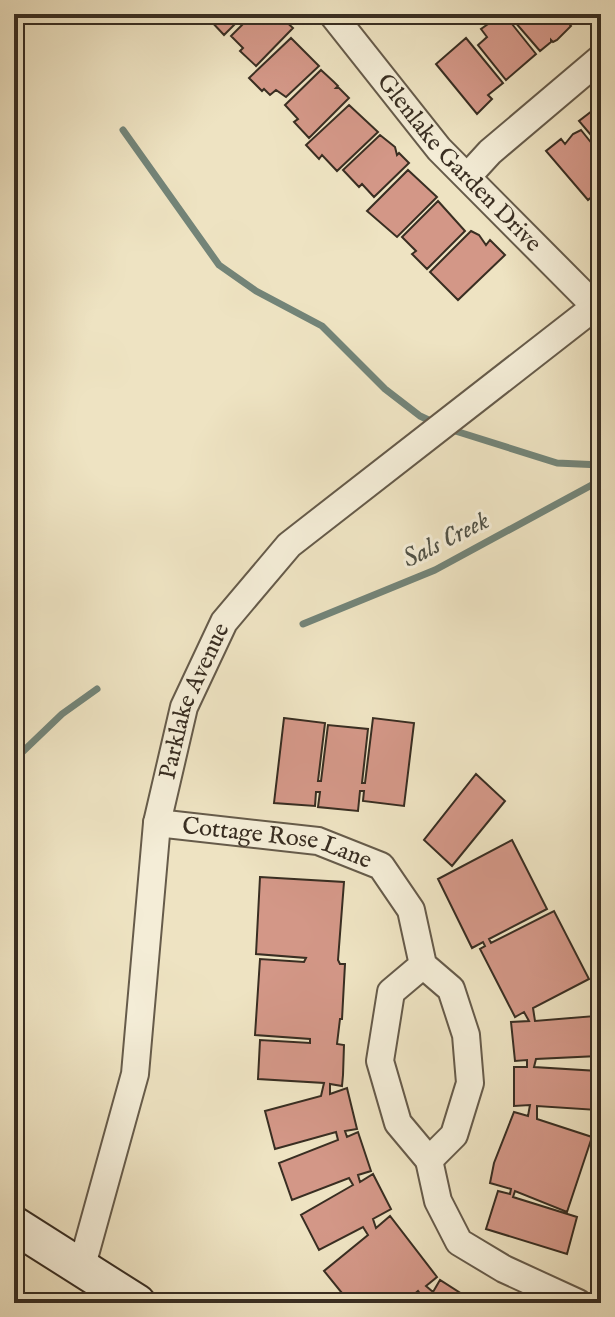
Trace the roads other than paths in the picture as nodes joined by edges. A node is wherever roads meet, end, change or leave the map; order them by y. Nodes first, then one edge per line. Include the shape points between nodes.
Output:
1 (332, 14) edge
2 (601, 58) edge
3 (468, 176) junction
4 (598, 304) edge
5 (157, 823) junction
6 (423, 965) junction
7 (429, 1160) junction
8 (14, 1225) edge
9 (81, 1269) junction
10 (137, 1303) edge
11 (578, 1303) edge

1 - 3 street, Glenlake Garden Drive via 439,149
2 - 3 street
3 - 4 street, Glenlake Garden Drive
4 - 5 street, Parklake Avenue via 289,545 224,622 184,707
5 - 6 street, Cottage Rose Lane via 318,841 381,866 411,910
5 - 9 street, Parklake Avenue via 135,1074
6 - 7 street via 451,989 466,1035 470,1083 454,1135
6 - 7 street via 391,992 380,1061 398,1123
7 - 11 street via 438,1201 459,1242
8 - 9 main road
9 - 10 main road

